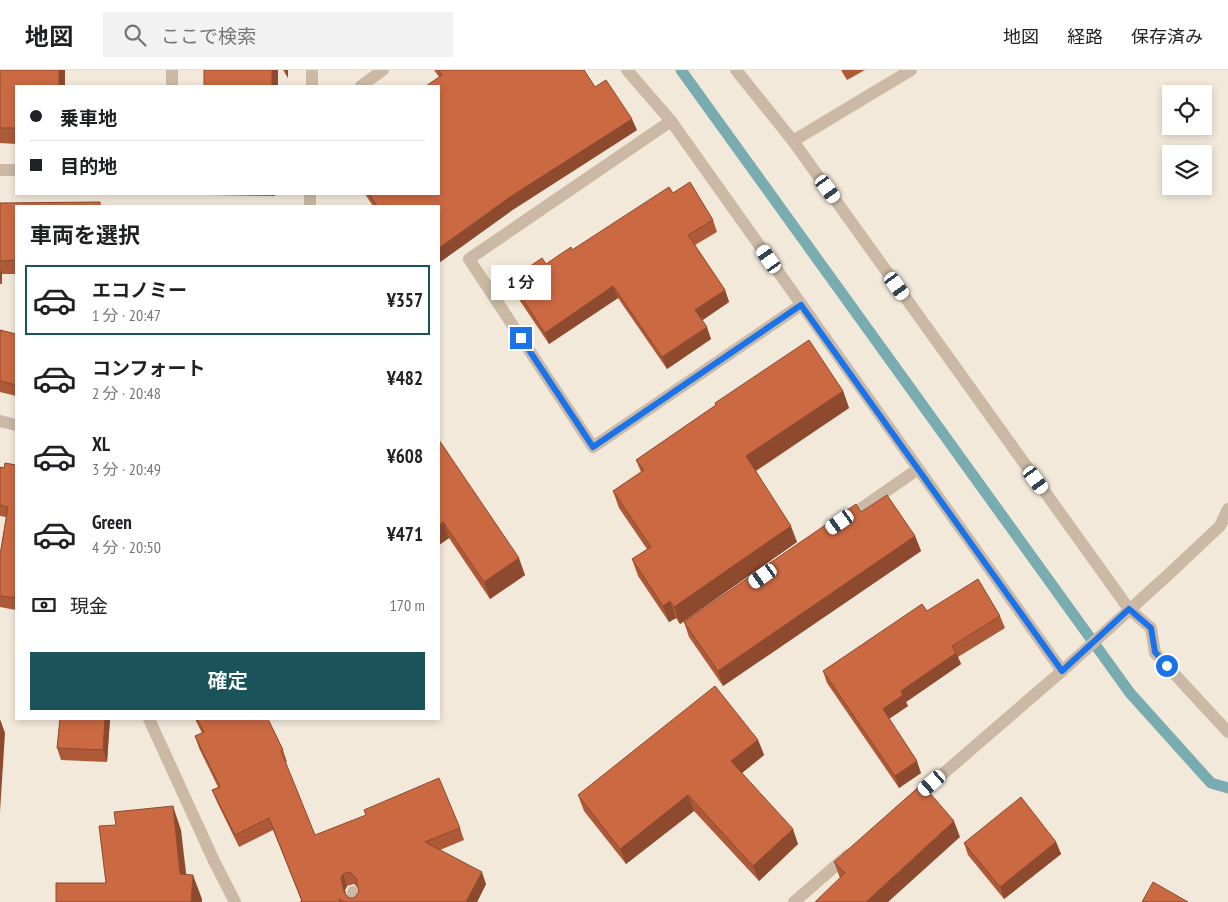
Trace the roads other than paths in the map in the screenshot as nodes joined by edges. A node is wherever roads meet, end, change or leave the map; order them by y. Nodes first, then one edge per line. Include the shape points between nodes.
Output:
1 (172, 70) edge
2 (312, 70) edge
3 (383, 70) edge
4 (627, 70) edge
5 (736, 70) edge
6 (911, 70) edge
7 (172, 85) edge
8 (312, 85) edge
9 (362, 85) edge
10 (671, 121) junction
11 (793, 141) junction
12 (0, 170) edge
13 (15, 170) edge
14 (801, 305) junction
15 (0, 421) edge
16 (15, 425) edge
17 (918, 469) junction
18 (1228, 509) edge
19 (838, 524) edge
20 (1129, 609) junction
21 (1062, 671) junction
22 (149, 720) edge
23 (1228, 732) edge
24 (906, 806) edge
25 (861, 844) edge
26 (234, 902) edge
27 (794, 902) edge

1 - 7 street
2 - 8 street
3 - 9 street
4 - 10 street
5 - 11 street
6 - 11 street
10 - 14 street
10 - 14 street via 469,260 593,447
11 - 20 street
12 - 13 street
14 - 17 street
15 - 16 street
17 - 19 street
17 - 21 street
18 - 20 street via 1220,526
20 - 21 street
20 - 23 street via 1151,628 1155,652
21 - 24 street
22 - 26 street
25 - 27 street

